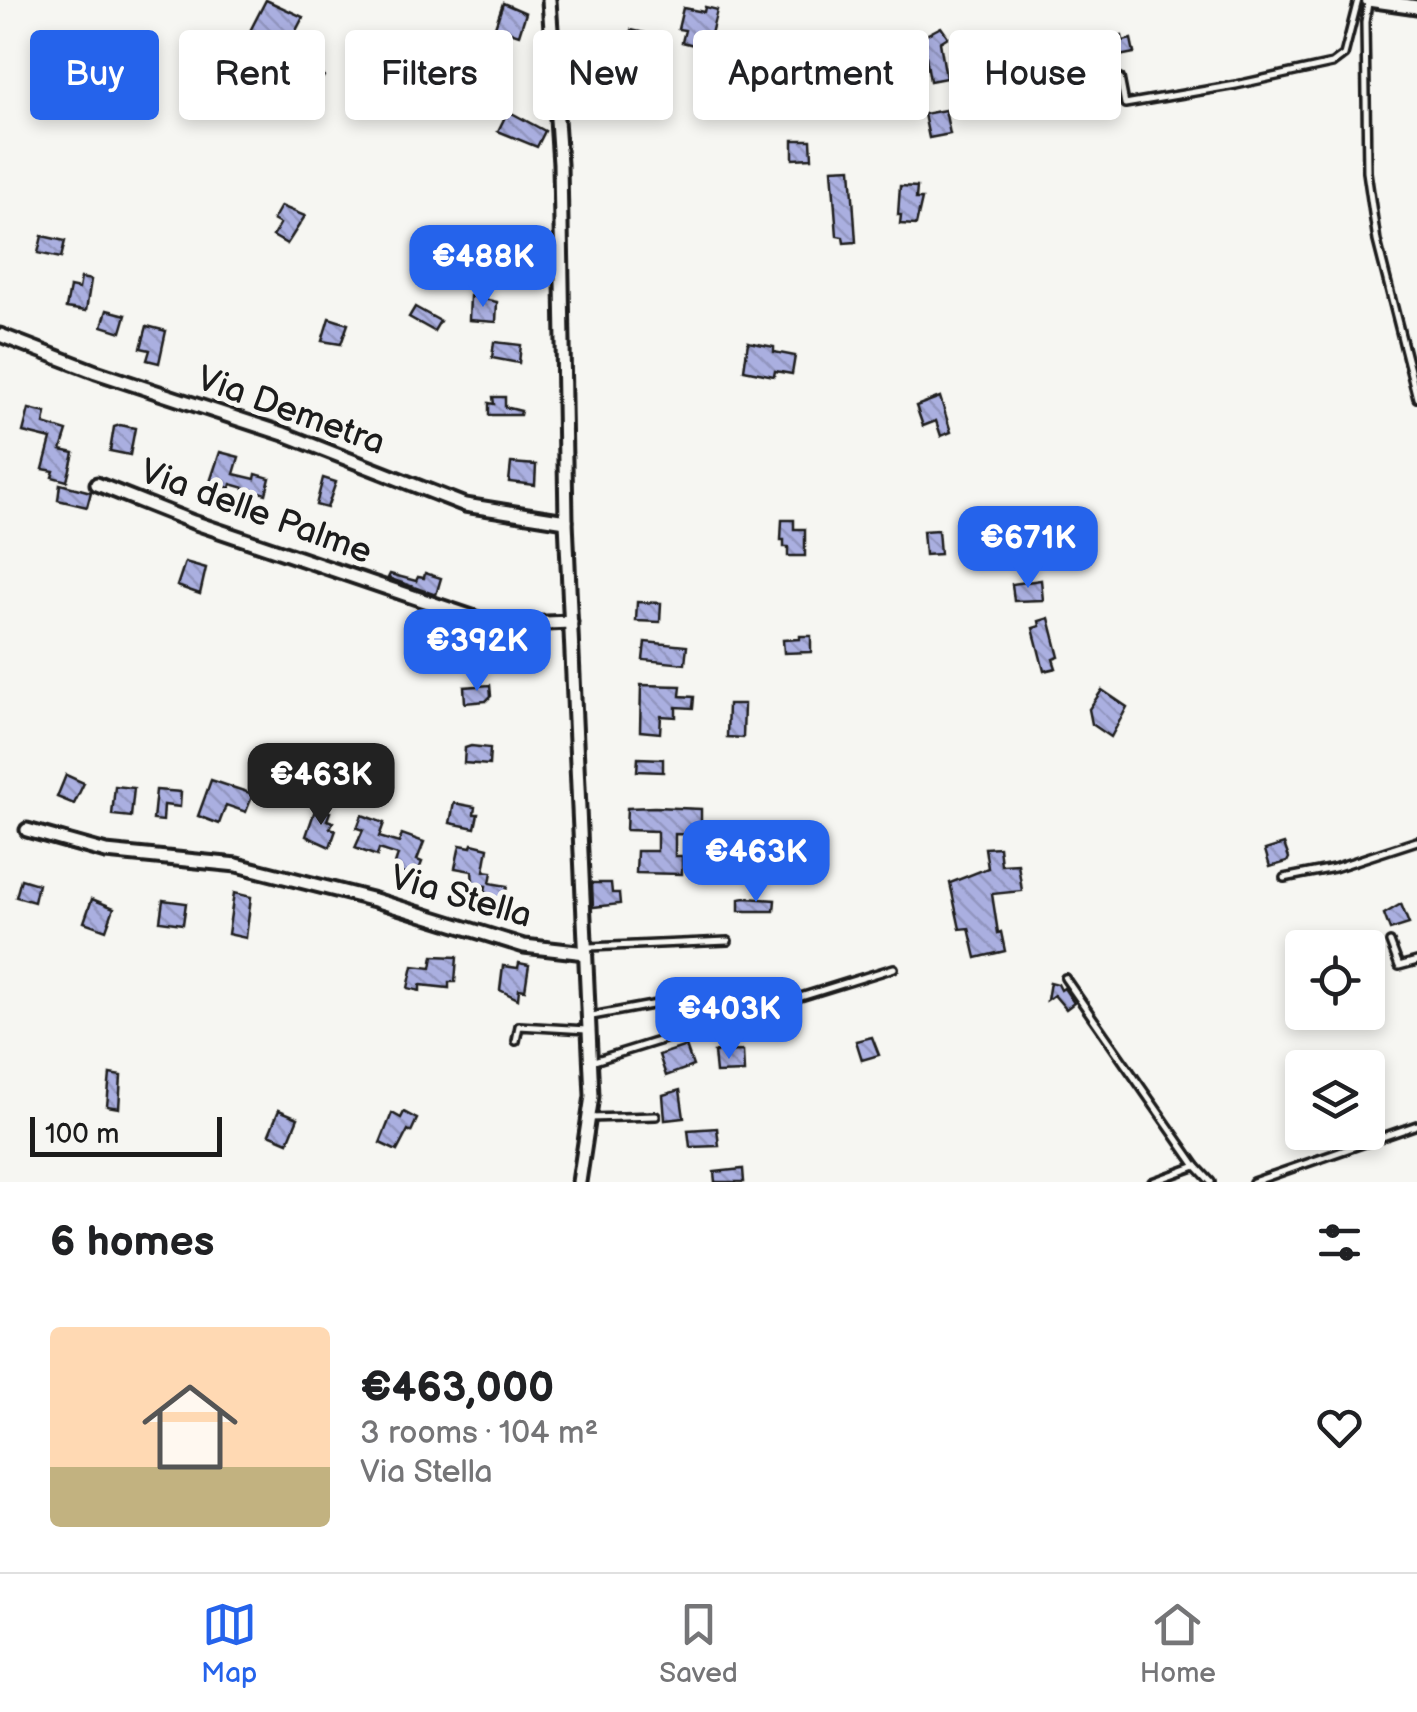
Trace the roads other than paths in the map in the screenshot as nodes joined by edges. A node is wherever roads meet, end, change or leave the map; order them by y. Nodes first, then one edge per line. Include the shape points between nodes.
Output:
1 (550, 0) edge
2 (1358, 0) edge
3 (1368, 0) edge
4 (1417, 7) edge
5 (1121, 83) edge
6 (0, 335) edge
7 (1417, 398) edge
8 (96, 484) dead end
9 (566, 521) junction
10 (571, 622) junction
11 (28, 830) dead end
12 (1417, 841) edge
13 (1284, 878) dead end
14 (728, 941) dead end
15 (1390, 942) dead end
16 (586, 950) junction
17 (1417, 961) edge
18 (894, 968) dead end
19 (1065, 978) dead end
20 (701, 996) dead end
21 (589, 1023) junction
22 (516, 1041) dead end
23 (591, 1062) junction
24 (656, 1116) dead end
25 (590, 1118) junction
26 (1417, 1125) edge
27 (1196, 1166) junction
28 (580, 1182) edge
29 (1152, 1182) edge
30 (1211, 1182) edge
31 (1253, 1182) edge

1 - 9 street via 564,275
2 - 5 lane via 1344,55 1332,64 1125,104
3 - 4 street
3 - 7 lane via 1367,172 1377,241
6 - 9 street, Via Demetra via 465,505
8 - 10 street, Via delle Palme via 496,626
9 - 10 street
10 - 16 street
11 - 16 street, Via Stella via 106,852 237,865 524,946
12 - 13 lane
14 - 16 lane
15 - 17 lane via 1399,966
16 - 21 street
18 - 23 lane
19 - 27 lane
20 - 21 lane
21 - 22 lane via 519,1026
21 - 23 street
23 - 25 street
24 - 25 lane
25 - 28 street
26 - 31 lane
27 - 29 lane
27 - 30 lane

